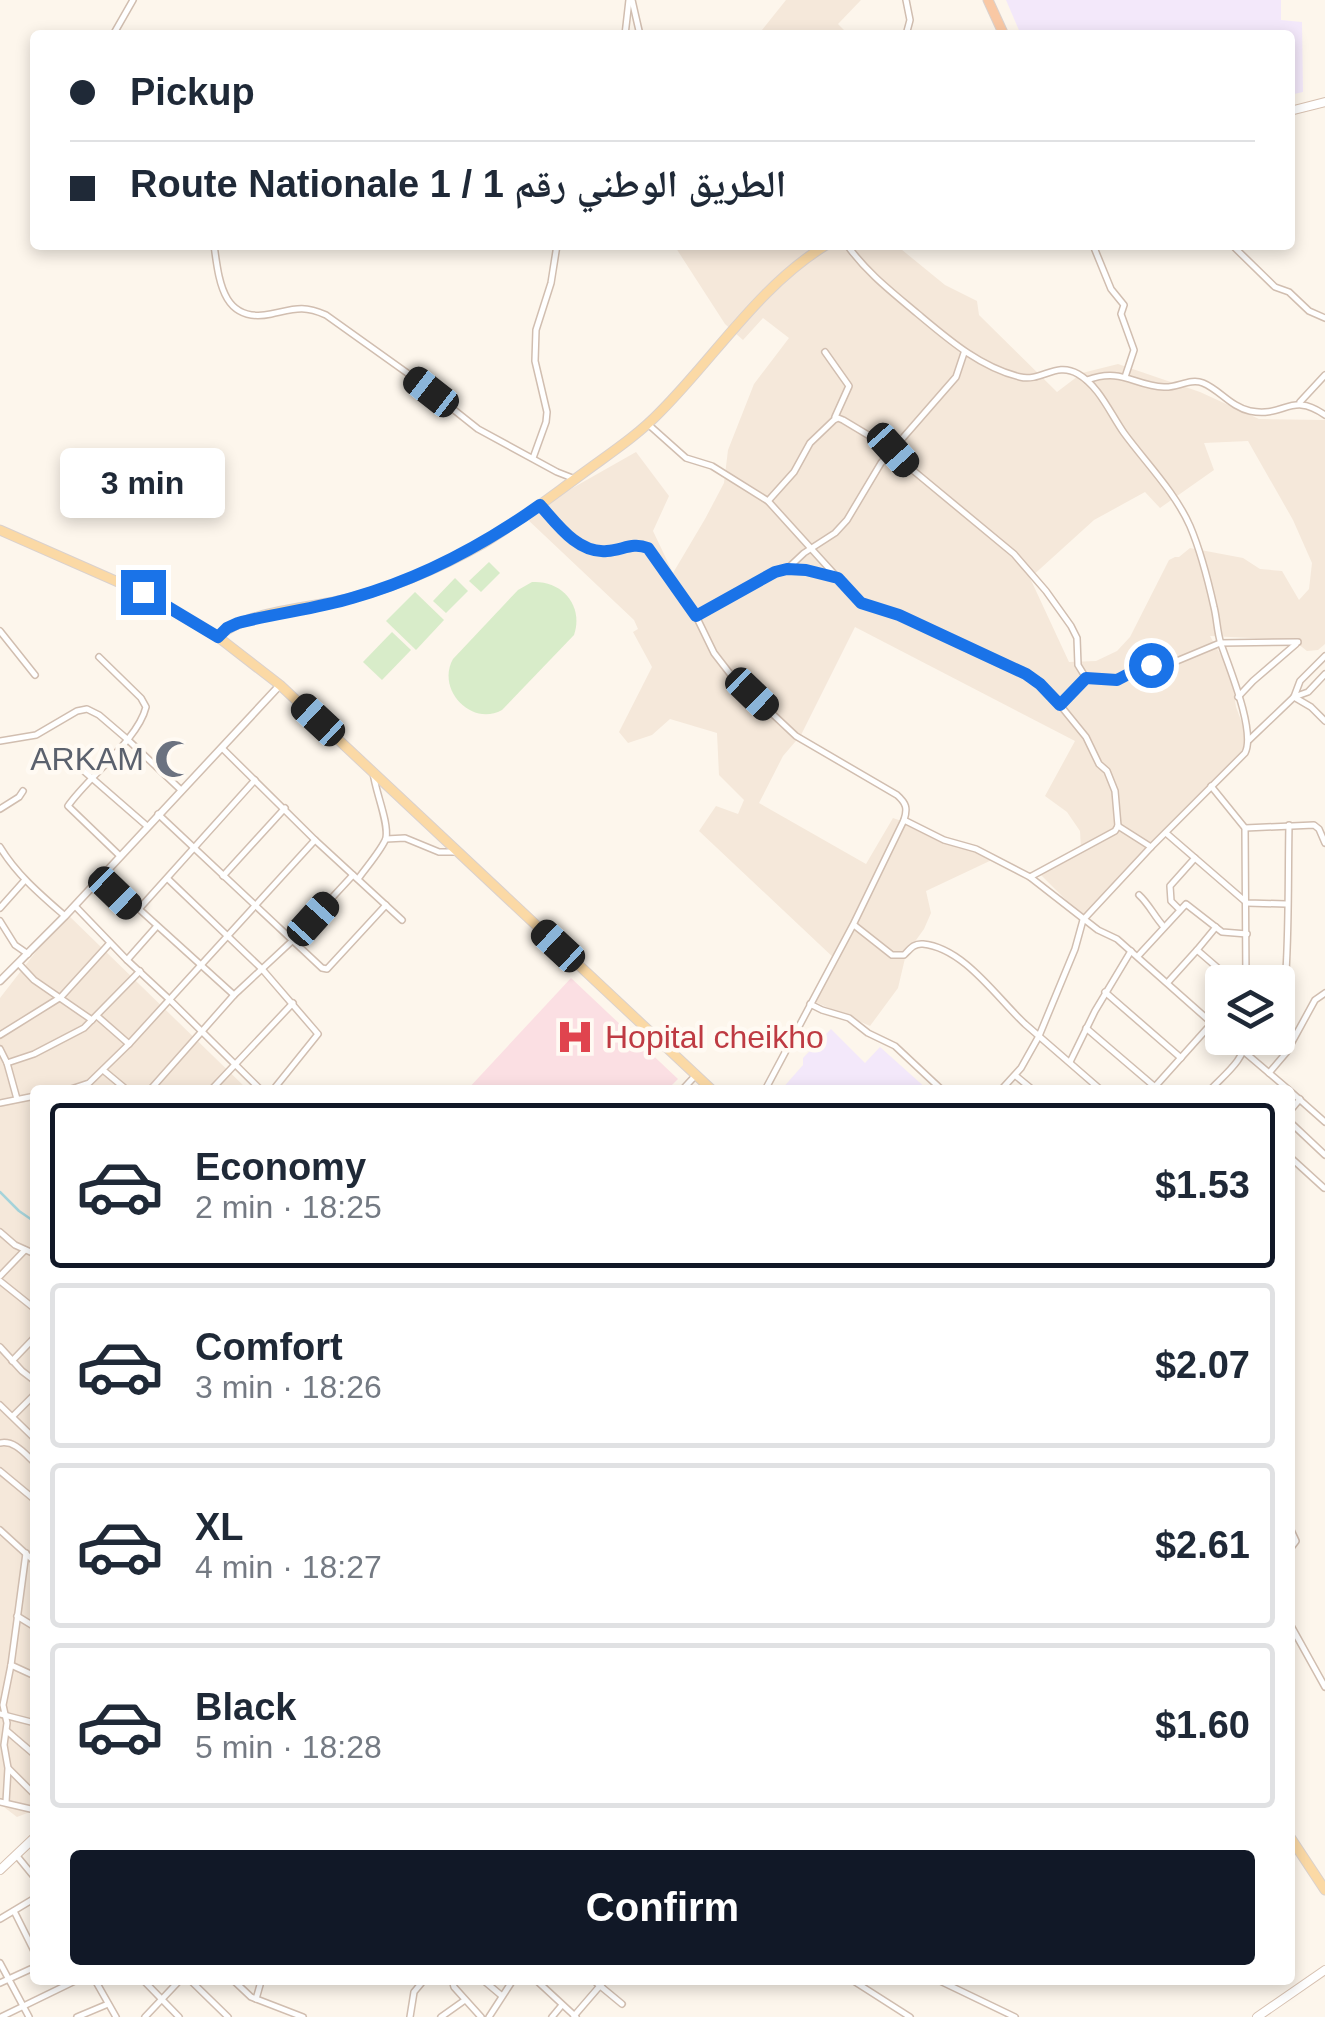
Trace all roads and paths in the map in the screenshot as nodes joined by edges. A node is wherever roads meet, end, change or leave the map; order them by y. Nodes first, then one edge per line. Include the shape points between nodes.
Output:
1 (133, 0) edge
2 (906, 0) edge
3 (988, 0) edge
4 (628, 2) edge
5 (116, 30) edge
6 (625, 30) edge
7 (638, 30) edge
8 (907, 30) edge
9 (1002, 30) edge
10 (1325, 102) edge
11 (1295, 110) edge
12 (215, 250) edge
13 (556, 250) edge
14 (819, 250) edge
15 (851, 250) edge
16 (1095, 250) edge
17 (1237, 250) edge
18 (1325, 318) edge
19 (825, 352) dead end
20 (964, 353) junction
21 (1325, 374) edge
22 (1125, 377) junction
23 (1087, 380) junction
24 (1300, 403) junction
25 (1325, 415) edge
26 (834, 420) junction
27 (648, 424) junction
28 (893, 450) junction
29 (533, 458) junction
30 (575, 479) junction
31 (768, 501) junction
32 (540, 505) junction
33 (0, 530) edge
34 (811, 548) junction
35 (787, 569) junction
36 (838, 578) junction
37 (696, 616) junction
38 (0, 630) edge
39 (218, 637) junction
40 (1220, 642) junction
41 (1325, 656) edge
42 (99, 657) dead end
43 (1325, 674) edge
44 (35, 675) dead end
45 (1086, 678) junction
46 (280, 685) junction
47 (1238, 697) junction
48 (1294, 697) junction
49 (1060, 705) junction
50 (1325, 720) edge
51 (127, 739) junction
52 (1249, 740) junction
53 (0, 741) edge
54 (222, 748) junction
55 (58, 756) dead end
56 (372, 771) junction
57 (92, 778) junction
58 (255, 780) junction
59 (1212, 786) junction
60 (180, 790) junction
61 (23, 791) dead end
62 (285, 808) junction
63 (0, 809) edge
64 (158, 814) junction
65 (904, 820) junction
66 (1289, 825) junction
67 (147, 826) junction
68 (1118, 826) junction
69 (1245, 828) junction
70 (1166, 832) junction
71 (315, 840) junction
72 (386, 840) junction
73 (1325, 843) edge
74 (0, 847) edge
75 (1152, 847) junction
76 (195, 849) junction
77 (458, 852) junction
78 (120, 856) junction
79 (1195, 858) junction
80 (224, 876) junction
81 (356, 877) junction
82 (1030, 877) junction
83 (99, 878) junction
84 (168, 879) junction
85 (25, 880) junction
86 (1139, 895) dead end
87 (1247, 903) junction
88 (1288, 904) junction
89 (74, 905) junction
90 (386, 905) junction
91 (255, 906) junction
92 (0, 908) edge
93 (139, 909) junction
94 (1179, 910) junction
95 (65, 916) junction
96 (402, 920) dead end
97 (1083, 920) junction
98 (0, 921) edge
99 (854, 925) junction
100 (157, 926) junction
101 (1164, 927) junction
102 (1216, 928) junction
103 (1246, 934) junction
104 (227, 936) junction
105 (292, 941) junction
106 (110, 943) junction
107 (1131, 950) junction
108 (1197, 950) junction
109 (28, 954) junction
110 (1138, 957) junction
111 (126, 960) junction
112 (19, 964) junction
113 (200, 965) junction
114 (1214, 965) edge
115 (1246, 965) edge
116 (1286, 965) edge
117 (262, 969) junction
118 (140, 972) junction
119 (0, 981) edge
120 (1168, 982) junction
121 (1105, 992) junction
122 (1325, 992) edge
123 (234, 995) junction
124 (61, 997) junction
125 (170, 1000) junction
126 (293, 1003) junction
127 (810, 1004) junction
128 (1205, 1016) edge
129 (94, 1017) junction
130 (1086, 1028) junction
131 (1205, 1030) edge
132 (202, 1033) junction
133 (0, 1035) edge
134 (1038, 1036) junction
135 (129, 1044) junction
136 (0, 1049) edge
137 (1241, 1055) edge
138 (1248, 1055) edge
139 (1180, 1058) junction
140 (1069, 1062) junction
141 (8, 1063) junction
142 (234, 1065) junction
143 (103, 1070) junction
144 (1269, 1073) junction
145 (696, 1075) junction
146 (1015, 1075) junction
147 (83, 1085) edge
148 (121, 1085) edge
149 (155, 1085) edge
150 (216, 1085) edge
151 (256, 1085) edge
152 (276, 1085) edge
153 (687, 1085) edge
154 (707, 1085) edge
155 (768, 1085) edge
156 (937, 1085) edge
157 (1006, 1085) edge
158 (1026, 1085) edge
159 (1095, 1085) edge
160 (1150, 1085) edge
161 (1156, 1085) edge
162 (1214, 1085) edge
163 (1282, 1085) edge
164 (1295, 1096) edge
165 (30, 1097) edge
166 (16, 1099) junction
167 (1300, 1100) junction
168 (0, 1103) edge
169 (1295, 1106) edge
170 (1325, 1122) edge
171 (1295, 1127) edge
172 (1325, 1155) edge
173 (1295, 1162) edge
174 (1324, 1188) edge
175 (0, 1232) edge
176 (24, 1250) junction
177 (30, 1252) edge
178 (0, 1279) edge
179 (30, 1306) edge
180 (30, 1341) edge
181 (0, 1347) edge
182 (12, 1361) junction
183 (30, 1377) edge
184 (30, 1399) edge
185 (0, 1404) edge
186 (12, 1416) junction
187 (30, 1434) edge
188 (0, 1443) edge
189 (30, 1458) edge
190 (0, 1471) edge
191 (30, 1496) edge
192 (0, 1530) edge
193 (26, 1553) junction
194 (30, 1557) edge
195 (18, 1616) junction
196 (30, 1624) edge
197 (1295, 1633) edge
198 (11, 1665) junction
199 (1325, 1670) edge
200 (30, 1674) edge
201 (1321, 1680) junction
202 (1325, 1687) edge
203 (3, 1714) edge
204 (30, 1722) edge
205 (7, 1731) junction
206 (2, 1750) edge
207 (30, 1750) edge
208 (8, 1768) junction
209 (30, 1791) edge
210 (3, 1802) edge
211 (30, 1809) edge
212 (30, 1842) edge
213 (1295, 1845) edge
214 (17, 1856) junction
215 (0, 1870) edge
216 (30, 1872) edge
217 (1325, 1890) edge
218 (30, 1901) edge
219 (14, 1911) junction
220 (0, 1919) edge
221 (30, 1943) edge
222 (0, 1963) edge
223 (30, 1969) edge
224 (1325, 1970) edge
225 (8, 1979) junction
226 (0, 1983) edge
227 (67, 1985) edge
228 (98, 1985) edge
229 (147, 1985) edge
230 (175, 1985) edge
231 (195, 1985) edge
232 (238, 1985) edge
233 (260, 1985) edge
234 (410, 1985) edge
235 (420, 1985) edge
236 (453, 1985) edge
237 (489, 1985) edge
238 (510, 1985) edge
239 (541, 1985) edge
240 (601, 1985) edge
241 (605, 1985) edge
242 (860, 1985) edge
243 (948, 1985) edge
244 (414, 1992) junction
245 (502, 1996) junction
246 (256, 1999) junction
247 (161, 2000) junction
248 (465, 2000) junction
249 (108, 2004) junction
250 (622, 2004) dead end
251 (562, 2005) junction
252 (23, 2006) junction
253 (575, 2016) edge
254 (1, 2017) edge
255 (29, 2017) edge
256 (77, 2017) edge
257 (116, 2017) edge
258 (145, 2017) edge
259 (179, 2017) edge
260 (228, 2017) edge
261 (302, 2017) edge
262 (410, 2017) edge
263 (441, 2017) edge
264 (481, 2017) edge
265 (489, 2017) edge
266 (552, 2017) edge
267 (910, 2017) edge
268 (1015, 2017) edge
269 (1257, 2017) edge

1 - 5 street
2 - 8 street
3 - 9 highway
4 - 6 street
4 - 7 street
10 - 11 main road
12 - 29 street via 222,294 239,309 258,314 299,307 326,315 478,428
13 - 29 street via 536,330 535,361 547,412
14 - 27 main road via 779,281
15 - 20 street via 878,282
16 - 22 street via 1124,306 1134,350
17 - 18 street via 1275,286
19 - 26 street via 850,386
20 - 23 street via 1026,378 1066,368
20 - 28 street via 956,377
21 - 24 street
22 - 23 street
22 - 24 street via 1159,387 1194,381 1253,412
23 - 40 street via 1189,523
24 - 25 street
26 - 28 street
26 - 31 street
27 - 30 main road
27 - 31 street via 680,455 712,466
28 - 34 street via 847,520
28 - 45 street via 1030,572 1077,638
29 - 30 street
30 - 32 main road
31 - 34 street
32 - 37 street via 589,549 648,548
32 - 39 main road via 476,547 402,581 238,623
33 - 39 main road via 143,592
34 - 35 street
34 - 36 street
35 - 36 street
35 - 37 street
36 - 49 street via 861,603 1026,674
37 - 65 street via 731,674 796,736 897,795 905,802
38 - 44 street
39 - 46 main road
40 - 45 street via 1123,678
40 - 47 street
40 - 47 street via 1298,642
41 - 48 street
42 - 51 street via 146,707
43 - 48 street
45 - 49 street
46 - 54 street
46 - 56 main road
47 - 52 street
48 - 50 street
48 - 52 street
49 - 68 street via 1108,771
51 - 53 street via 87,709 36,735
51 - 57 street
51 - 60 street
52 - 59 street
54 - 58 street
54 - 60 street
55 - 57 street
56 - 72 street
56 - 77 main road
57 - 67 street
57 - 78 street via 68,806
58 - 62 street
58 - 76 street
59 - 69 street
59 - 70 street
60 - 64 street
61 - 63 street
62 - 71 street
62 - 80 street
64 - 67 street
64 - 76 street
65 - 82 street
65 - 99 street
66 - 69 street
66 - 73 street via 1314,825
66 - 88 street
67 - 78 street
68 - 75 street
68 - 82 street
69 - 87 street
70 - 75 street
70 - 79 street
71 - 81 street
71 - 91 street
72 - 77 street via 405,838
72 - 81 street
74 - 85 street
75 - 97 street
76 - 80 street
76 - 84 street
77 - 145 main road
78 - 83 street
79 - 87 street
79 - 94 street via 1170,886
80 - 91 street
81 - 90 street
81 - 105 street
82 - 97 street
83 - 89 street
83 - 93 street
84 - 93 street
84 - 104 street
85 - 92 street
85 - 95 street
86 - 101 street
87 - 88 street
87 - 103 street
88 - 116 street
89 - 95 street
89 - 106 street
90 - 96 street
90 - 105 street via 328,969
91 - 104 street
91 - 105 street
93 - 100 street
94 - 101 street
94 - 102 street via 1186,904
95 - 109 street
97 - 107 street
97 - 134 street
98 - 109 street
99 - 127 street
99 - 134 street via 892,955 922,944 961,961
100 - 111 street
100 - 113 street
101 - 110 street
102 - 103 street
102 - 108 street
103 - 115 street
104 - 113 street
104 - 117 street
105 - 117 street
106 - 111 street
106 - 124 street
107 - 110 street
107 - 121 street
108 - 114 street
108 - 120 street
109 - 112 street
110 - 120 street
111 - 118 street
112 - 119 street
112 - 124 street
113 - 123 street
113 - 125 street
117 - 123 street
117 - 126 street
118 - 125 street
118 - 129 street
120 - 128 street
121 - 130 street
121 - 139 street
122 - 144 street
123 - 132 street
124 - 129 street
124 - 133 street
125 - 132 street
125 - 135 street
126 - 142 street
126 - 152 street via 318,1034
127 - 155 street
127 - 156 street via 895,1046
129 - 135 street
129 - 141 street
130 - 140 street
130 - 160 street
131 - 139 street
132 - 142 street
132 - 149 street
134 - 140 street
134 - 146 street
135 - 143 street
136 - 141 street
137 - 162 street
138 - 144 street
139 - 161 street
140 - 159 street
141 - 166 street
142 - 150 street
142 - 151 street
143 - 147 street
143 - 148 street
144 - 163 street
145 - 153 street
145 - 154 main road
146 - 157 street
146 - 158 street
164 - 167 street
165 - 166 street
166 - 168 street
167 - 169 street
167 - 170 street
171 - 172 street
173 - 174 street
175 - 176 street
176 - 177 street
176 - 178 street
178 - 179 street
180 - 182 street
181 - 182 street
182 - 183 street
184 - 186 street
185 - 186 street
186 - 187 street
188 - 189 street via 14,1444
190 - 191 street
192 - 193 street
193 - 194 street
193 - 195 street
195 - 196 street
195 - 198 street
197 - 201 street
198 - 200 street
198 - 203 street
199 - 201 street
201 - 202 street
203 - 204 street
203 - 205 street
205 - 206 street
205 - 207 street
206 - 208 street
208 - 209 street
208 - 210 street
210 - 211 street
212 - 214 main road
213 - 217 main road
214 - 215 main road
214 - 216 street
218 - 219 street
219 - 220 street
219 - 221 street
222 - 225 street
223 - 225 street
224 - 269 main road
225 - 226 street
225 - 252 street
227 - 252 street
228 - 249 street
229 - 247 street
230 - 247 street
231 - 260 street
232 - 246 street
233 - 246 street
234 - 244 street
235 - 244 street
236 - 248 street
237 - 245 street
238 - 245 street
239 - 251 street
240 - 253 street
241 - 250 street
242 - 267 street
243 - 268 street
244 - 262 street
245 - 265 street
246 - 261 street
247 - 258 street
247 - 259 street
248 - 263 street
248 - 264 street
249 - 256 street
249 - 257 street
251 - 253 street
251 - 266 street
252 - 254 street
252 - 255 street

